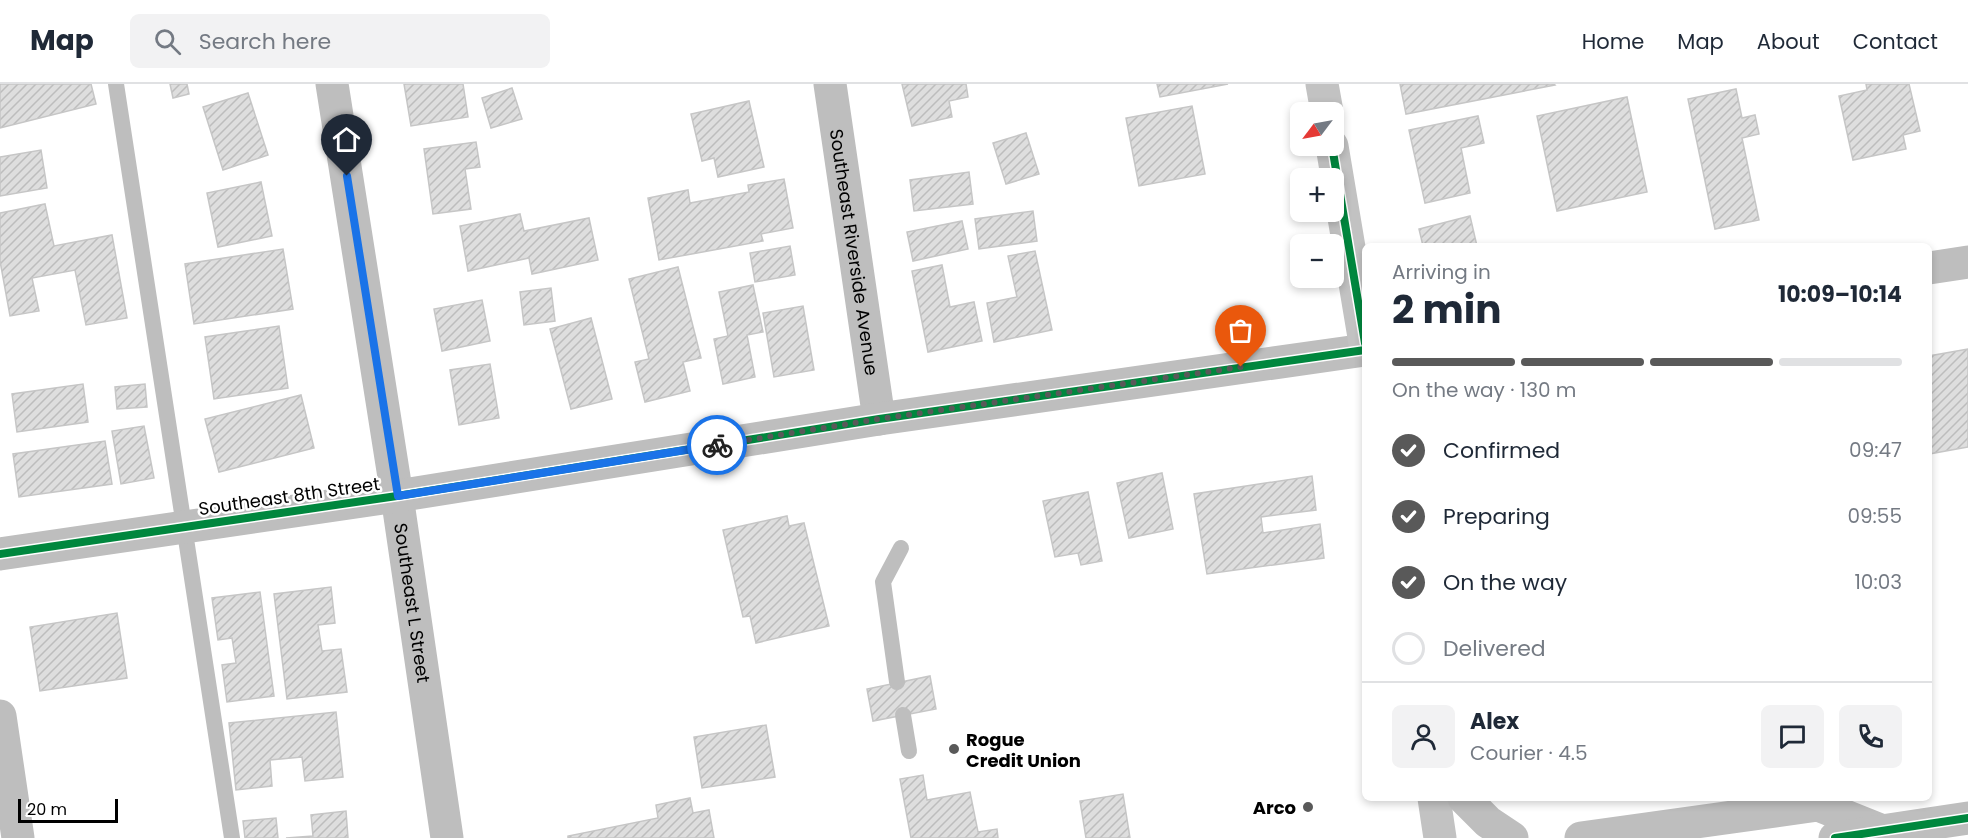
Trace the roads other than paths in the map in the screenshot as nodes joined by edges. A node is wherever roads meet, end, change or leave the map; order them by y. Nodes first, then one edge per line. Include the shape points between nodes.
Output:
1 (116, 84) edge
2 (332, 84) edge
3 (830, 84) edge
4 (1322, 84) edge
5 (1325, 102) edge
6 (1334, 156) edge
7 (1968, 262) edge
8 (1932, 268) edge
9 (1362, 326) edge
10 (1362, 350) edge
11 (879, 419) junction
12 (398, 496) junction
13 (185, 527) junction
14 (901, 548) dead end
15 (0, 554) edge
16 (897, 682) dead end
17 (0, 716) edge
18 (903, 716) dead end
19 (909, 751) dead end
20 (1434, 801) edge
21 (1467, 801) edge
22 (1968, 818) edge
23 (1883, 831) junction
24 (18, 838) edge
25 (232, 838) edge
26 (447, 838) edge
27 (1440, 838) edge
28 (1512, 838) edge
29 (1581, 838) edge
30 (1835, 838) edge

1 - 13 lane
2 - 12 main road, Southeast L Street
3 - 11 main road, Southeast Riverside Avenue
4 - 5 street
6 - 9 street
7 - 8 main road
10 - 11 main road, Southeast 8th Street
11 - 12 main road, Southeast 8th Street
12 - 13 main road, Southeast 8th Street
12 - 26 main road, Southeast L Street
13 - 15 main road, Southeast 8th Street
13 - 25 lane
14 - 16 lane via 883,582
17 - 24 main road
18 - 19 lane
20 - 27 street
21 - 28 main road
22 - 23 main road
23 - 29 main road via 1818,805
23 - 30 main road

